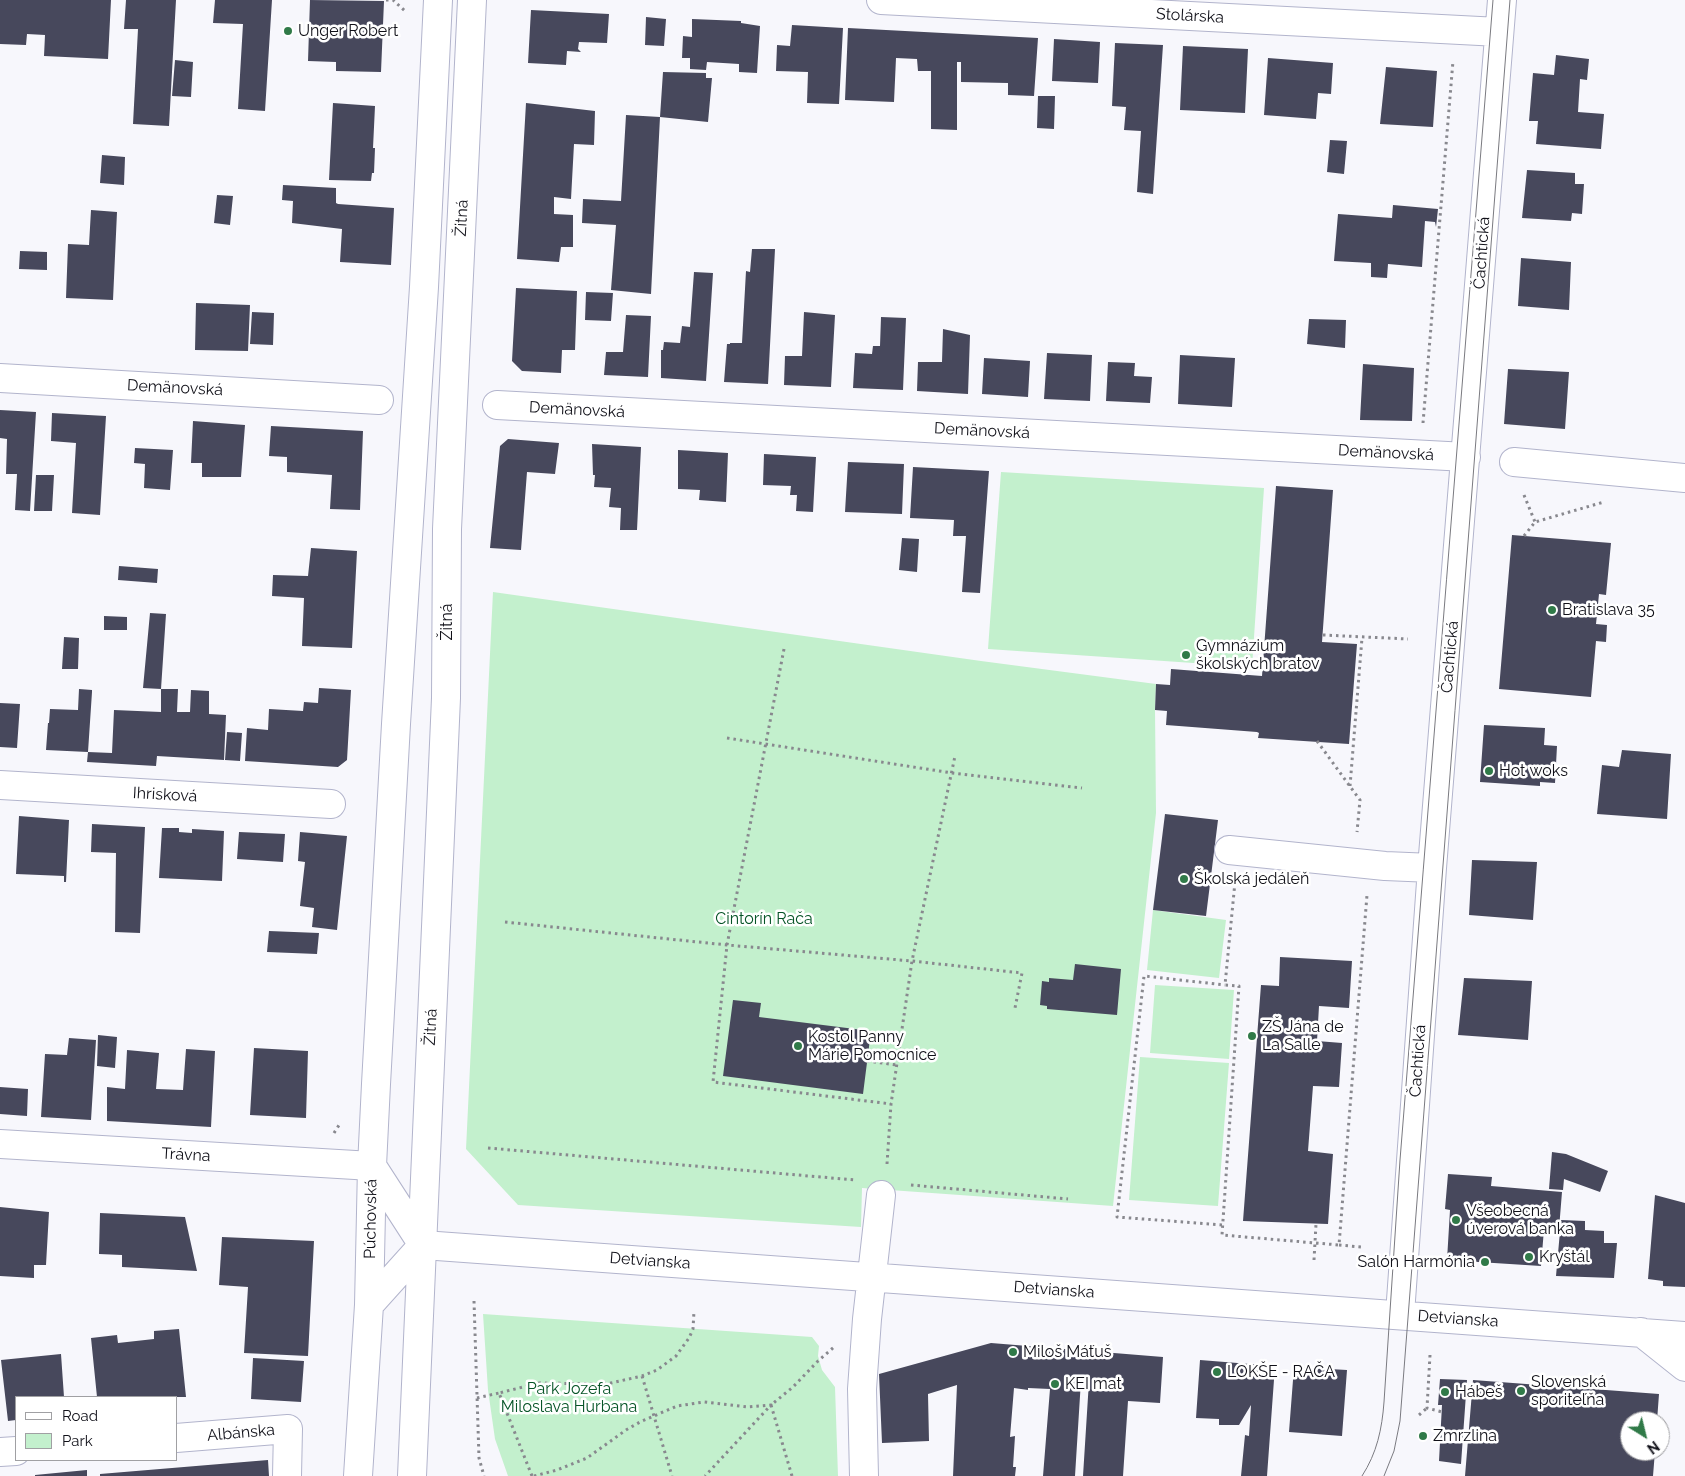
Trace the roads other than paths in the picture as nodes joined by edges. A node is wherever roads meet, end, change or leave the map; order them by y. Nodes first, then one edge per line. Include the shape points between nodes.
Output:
1 (438, 0) edge
2 (472, 0) edge
3 (881, 0) edge
4 (1502, 0) edge
5 (1499, 32) junction
6 (0, 378) edge
7 (379, 400) dead end
8 (497, 406) dead end
9 (1466, 457) junction
10 (1514, 462) dead end
11 (1685, 478) edge
12 (0, 785) edge
13 (331, 804) dead end
14 (1234, 850) road end
15 (1432, 868) junction
16 (0, 1144) edge
17 (372, 1166) junction
18 (884, 1183) road end
19 (423, 1245) junction
20 (872, 1276) junction
21 (368, 1305) junction
22 (1400, 1314) junction
23 (1642, 1332) junction
24 (1685, 1336) edge
25 (1685, 1367) edge
26 (178, 1438) edge
27 (15, 1451) edge
28 (0, 1452) edge
29 (287, 1476) edge
30 (358, 1476) edge
31 (412, 1476) edge
32 (864, 1476) edge

1 - 17 street
2 - 19 street, Žitná via 448,520 446,698
3 - 5 street, Stolárska
4 - 5 street, Čachtická
5 - 9 street, Čachtická
6 - 7 street, Demänovská
8 - 9 street, Demänovská
9 - 15 street, Čachtická
10 - 11 street
12 - 13 street, Ihrisková
14 - 15 street
15 - 22 street, Čachtická
16 - 17 street, Trávna
17 - 19 street, Púchovská
17 - 21 street, Púchovská
18 - 20 street
19 - 20 street, Detvianska
19 - 21 street, Púchovská
19 - 31 street
20 - 22 street, Detvianska
20 - 32 street via 862,1389
21 - 30 street, Púchovská
22 - 23 street, Detvianska
23 - 24 street, Detvianska
23 - 25 street
26 - 29 street, Albánska via 288,1429
27 - 28 street

